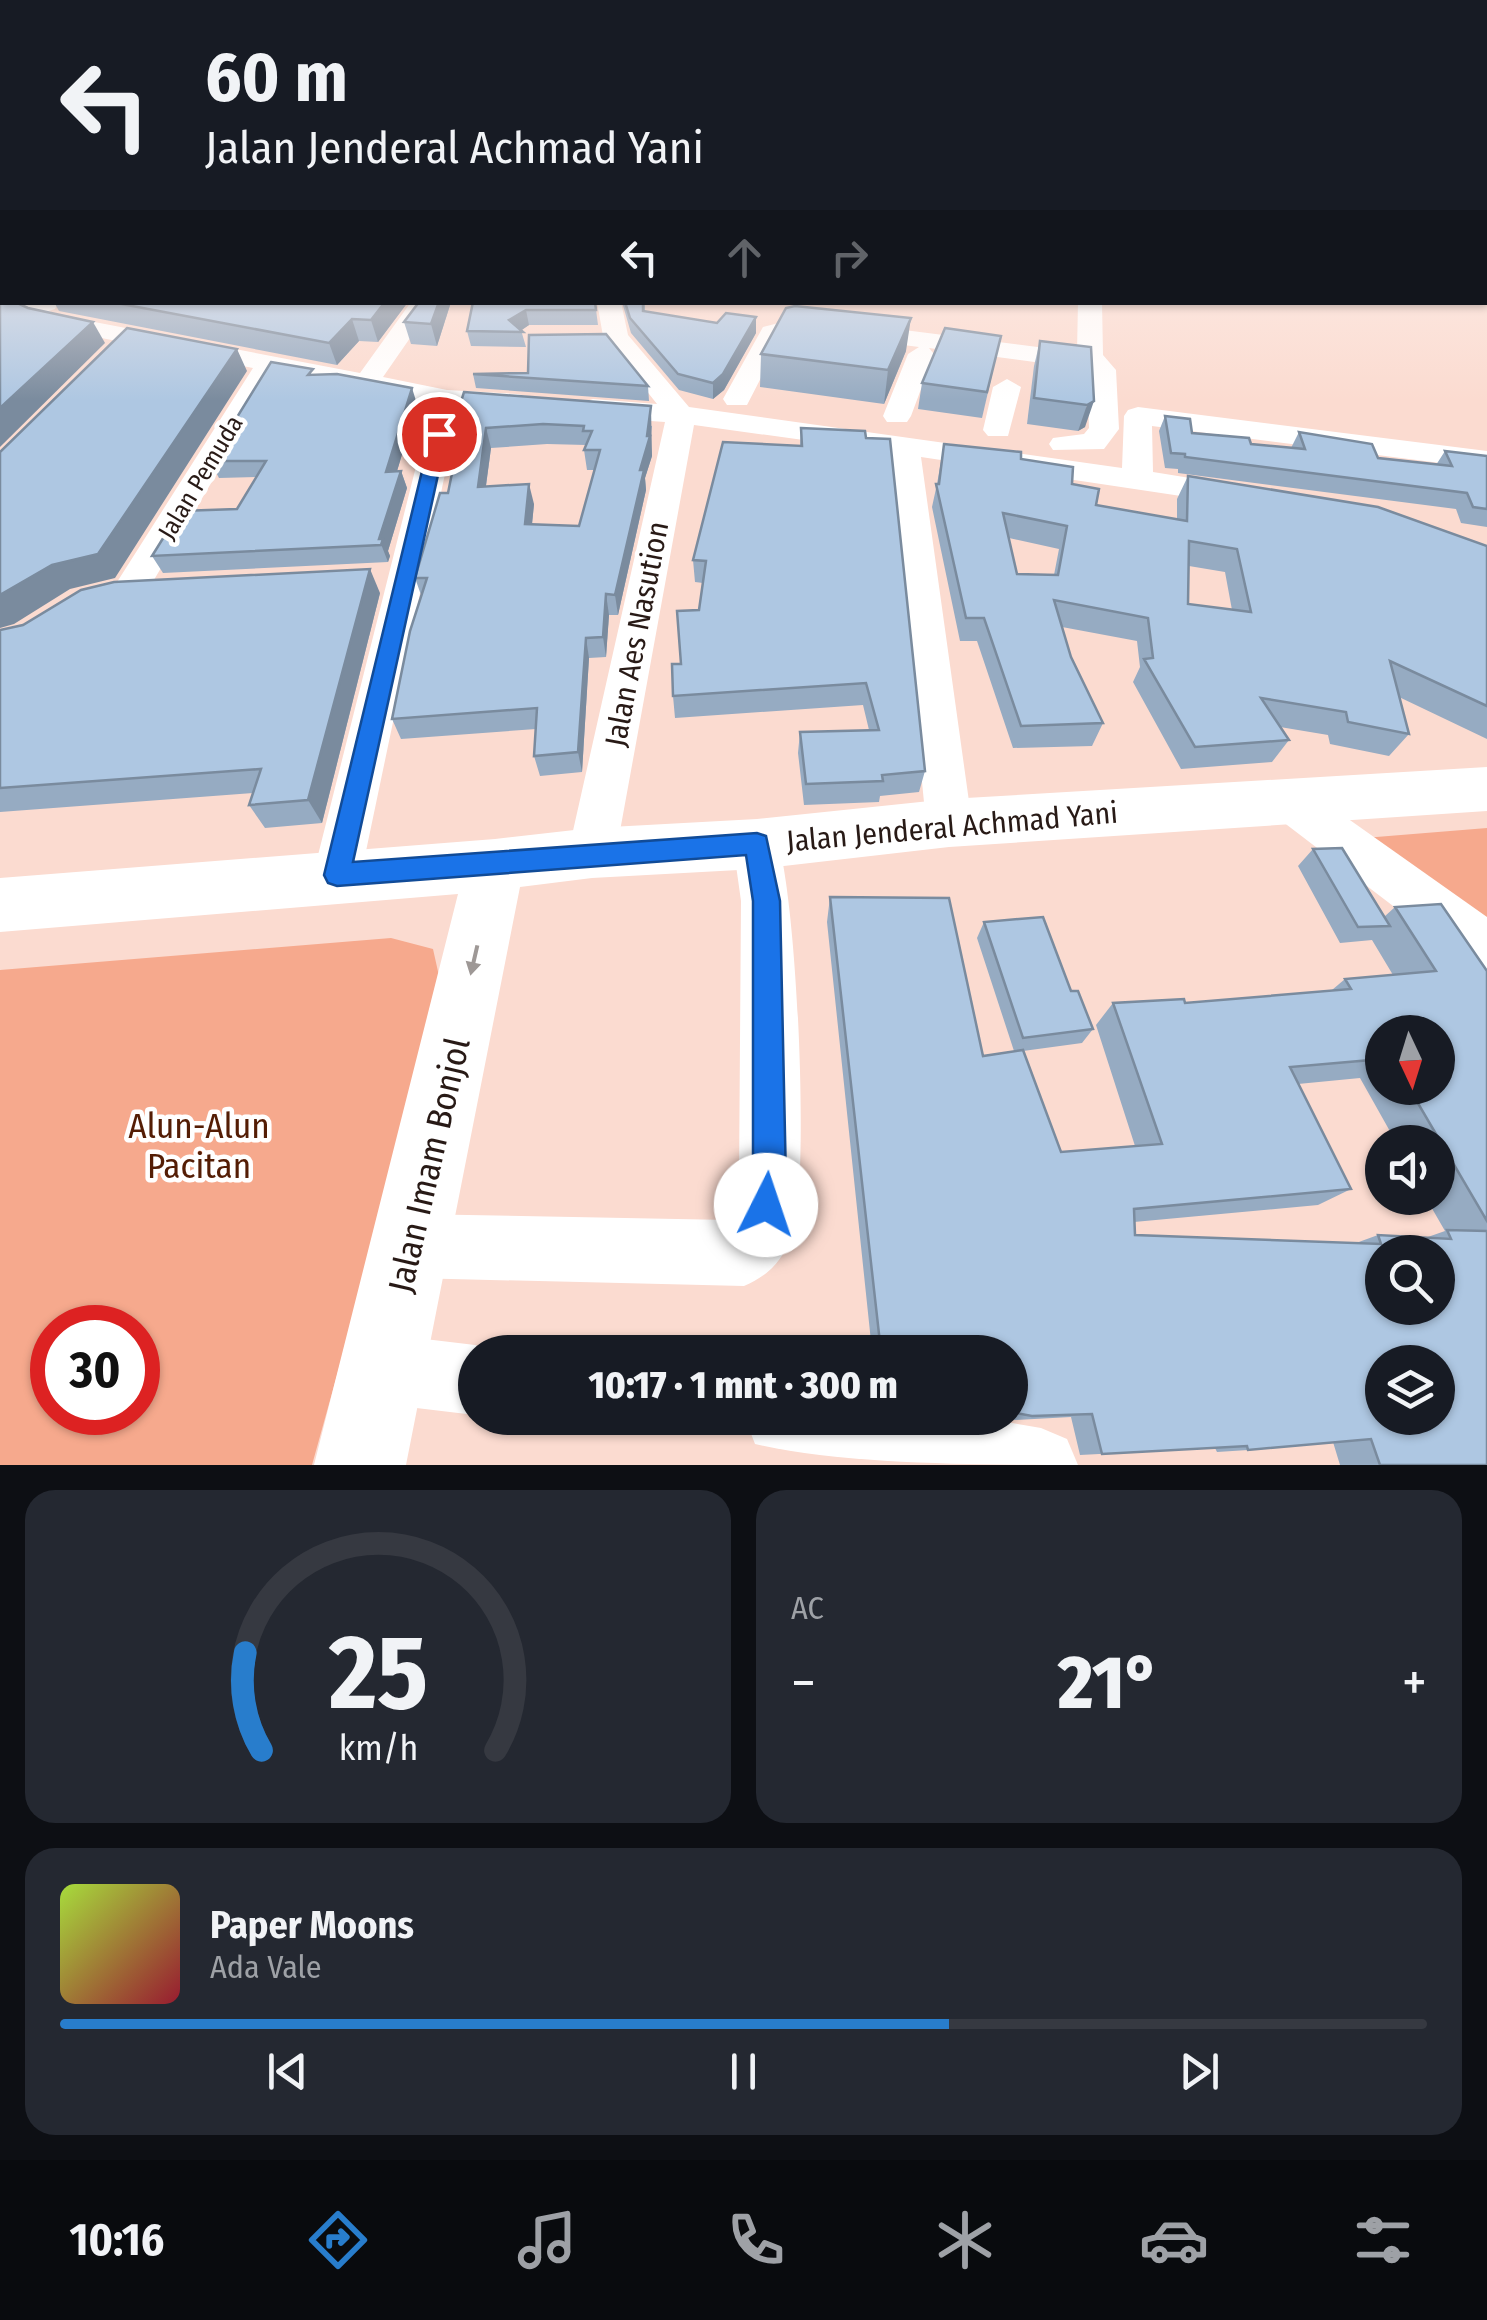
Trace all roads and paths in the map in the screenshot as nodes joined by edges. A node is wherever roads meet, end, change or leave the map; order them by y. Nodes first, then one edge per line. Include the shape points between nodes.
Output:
1 (13, 305) edge
2 (421, 305) edge
3 (609, 305) edge
4 (1090, 305) edge
5 (1058, 334) dead end
6 (133, 335) junction
7 (1092, 350) junction
8 (921, 354) dead end
9 (106, 362) edge
10 (269, 363) junction
11 (366, 382) junction
12 (1007, 388) dead end
13 (446, 398) junction
14 (790, 401) junction
15 (728, 409) junction
16 (681, 416) junction
17 (935, 421) dead end
18 (763, 424) junction
19 (966, 426) dead end
20 (998, 430) junction
21 (901, 431) junction
22 (1070, 457) junction
23 (1487, 460) edge
24 (1137, 479) junction
25 (1263, 498) edge
26 (408, 577) junction
27 (368, 579) edge
28 (170, 588) edge
29 (1487, 789) edge
30 (1290, 802) junction
31 (949, 823) junction
32 (757, 844) junction
33 (592, 853) junction
34 (496, 865) junction
35 (337, 875) junction
36 (0, 905) edge
37 (1487, 947) edge
38 (410, 1246) junction
39 (383, 1369) junction
40 (458, 1378) edge
41 (875, 1435) edge
42 (360, 1465) edge
43 (1040, 1465) edge

1 - 6 street via 52,321
2 - 11 street
3 - 16 street via 607,336
4 - 7 street
5 - 7 street
6 - 9 street
6 - 10 street
7 - 15 street via 851,319 802,324 772,332
7 - 22 street via 1104,370 1104,429
8 - 21 street
10 - 11 street
10 - 28 street, Jalan Pemuda via 114,593
11 - 13 street
12 - 20 street
13 - 16 street
13 - 26 street
14 - 15 street via 752,396
14 - 18 street
14 - 21 street
15 - 16 street
15 - 18 street
16 - 33 street, Jalan Aes Nasution
17 - 21 street
18 - 21 street
19 - 20 street
20 - 22 street
21 - 22 street
21 - 31 street
22 - 24 street
23 - 24 street via 1142,416 1135,418
24 - 25 street
26 - 27 street
26 - 35 street
29 - 30 main road, Jalan Jenderal Achmad Yani
30 - 31 main road, Jalan Jenderal Achmad Yani
30 - 37 street
31 - 32 main road, Jalan Jenderal Achmad Yani
32 - 33 main road, Jalan Jenderal Achmad Yani
32 - 38 street via 766,901 770,1181 762,1229 744,1253
33 - 34 main road, Jalan Jenderal Achmad Yani
34 - 35 main road, Jalan Jenderal Achmad Yani
34 -> 38 main road, Jalan Imam Bonjol
35 - 36 main road, Jalan Jenderal Achmad Yani
38 - 39 main road, Jalan Imam Bonjol
39 - 40 street
39 - 42 main road, Jalan Imam Bonjol
41 - 43 street

